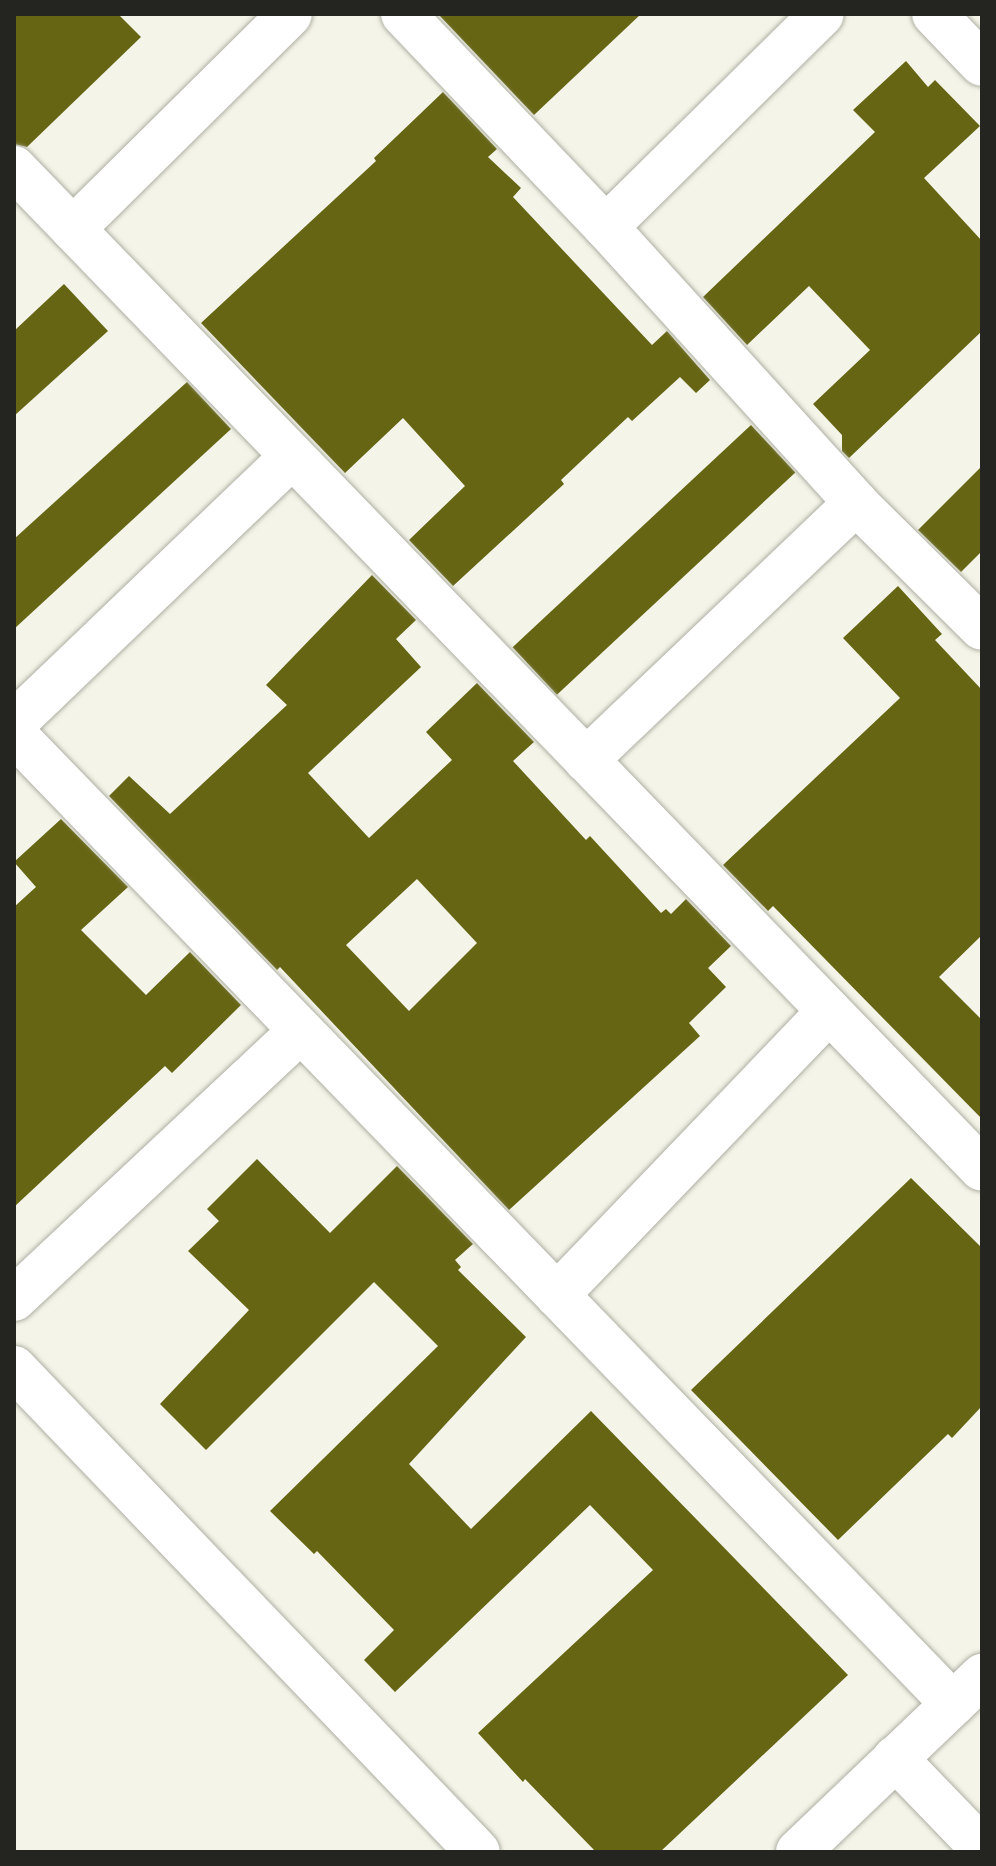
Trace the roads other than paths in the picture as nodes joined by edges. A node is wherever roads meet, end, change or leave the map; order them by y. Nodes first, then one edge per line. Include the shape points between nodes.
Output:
1 (290, 14) edge
2 (403, 14) edge
3 (822, 14) edge
4 (934, 14) edge
5 (982, 64) edge
6 (14, 168) edge
7 (606, 227) junction
8 (73, 229) junction
9 (292, 456) junction
10 (856, 503) junction
11 (982, 628) edge
12 (14, 723) edge
13 (14, 734) edge
14 (586, 760) junction
15 (829, 1011) junction
16 (300, 1031) junction
17 (982, 1169) edge
18 (557, 1295) junction
19 (14, 1299) edge
20 (14, 1368) edge
21 (967, 1690) edge
22 (895, 1758) junction
23 (982, 1848) edge
24 (478, 1852) edge
25 (798, 1852) edge

1 - 8 street
2 - 7 street
3 - 7 street
4 - 5 street
6 - 8 street
7 - 10 street
8 - 9 street
9 - 12 street
9 - 14 street
10 - 11 street
10 - 14 street
13 - 16 street
14 - 15 street
15 - 17 street
15 - 18 street
16 - 18 street
16 - 19 street
18 - 21 street
20 - 24 street
21 - 22 street
22 - 23 street
22 - 25 street

